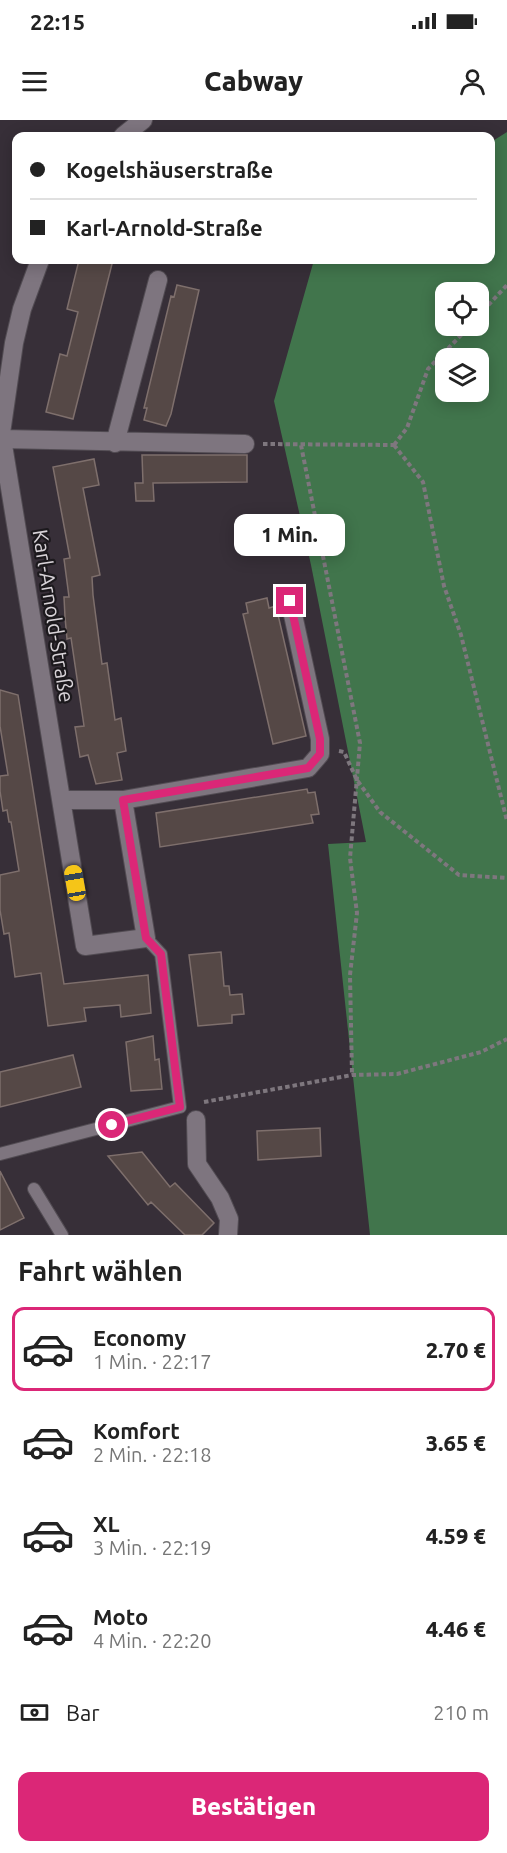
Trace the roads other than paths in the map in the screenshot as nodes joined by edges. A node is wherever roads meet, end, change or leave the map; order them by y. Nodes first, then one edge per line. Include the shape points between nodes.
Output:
1 (144, 120) edge
2 (128, 132) edge
3 (39, 264) edge
4 (158, 279) dead end
5 (1, 439) edge
6 (115, 443) junction
7 (245, 444) road end
8 (290, 601) dead end
9 (61, 800) junction
10 (123, 800) junction
11 (146, 938) junction
12 (196, 1120) dead end
13 (0, 1154) edge
14 (34, 1189) dead end
15 (62, 1235) edge
16 (228, 1235) edge

1 - 2 street
3 - 5 street, Karl-Arnold-Straße via 14,343
4 - 6 street
5 - 6 street
5 - 9 street, Karl-Arnold-Straße
6 - 7 street
8 - 10 street via 320,754 308,768
9 - 10 street
9 - 11 street, Karl-Arnold-Straße via 85,946
10 - 11 street
11 - 13 lane via 161,954 180,1107
12 - 16 street via 196,1164 220,1198 229,1219
14 - 15 lane

